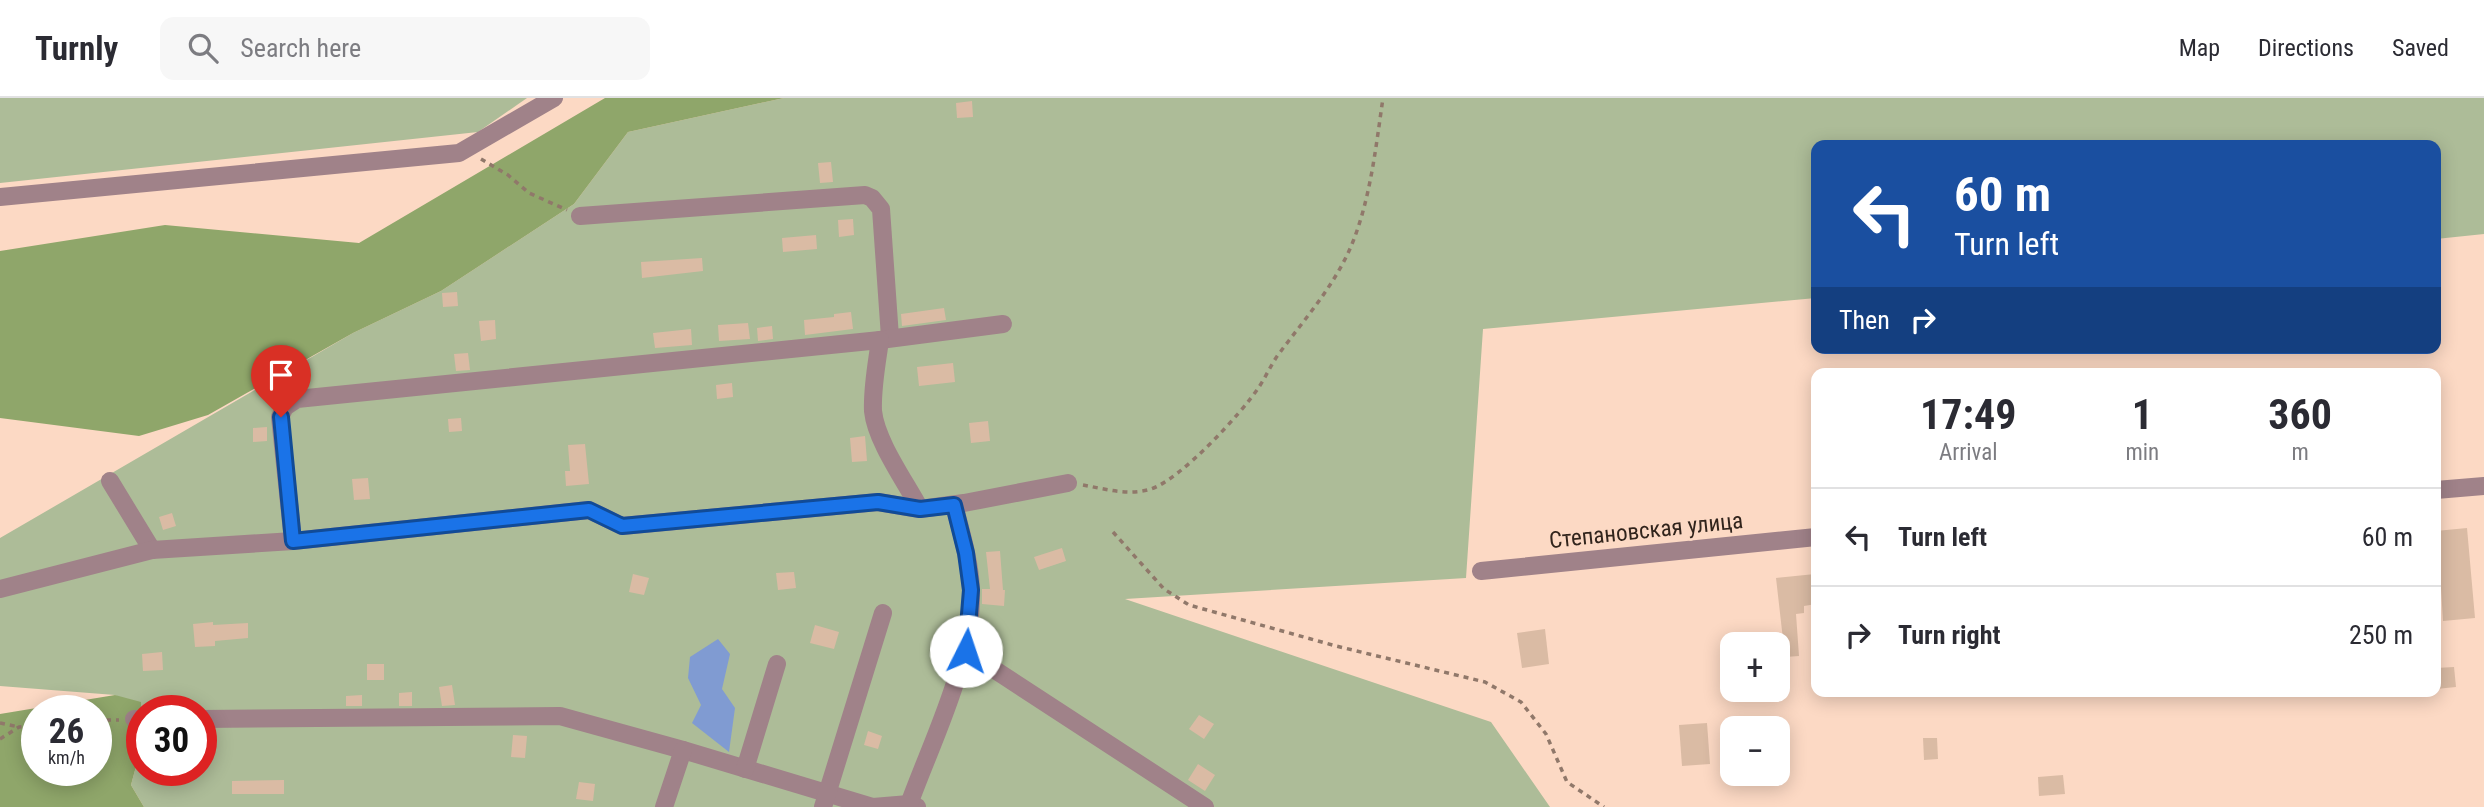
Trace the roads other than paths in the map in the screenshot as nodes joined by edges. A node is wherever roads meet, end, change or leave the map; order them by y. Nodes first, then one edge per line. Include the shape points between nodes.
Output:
1 (554, 98) edge
2 (0, 197) edge
3 (580, 216) road end
4 (1003, 324) dead end
5 (885, 339) junction
6 (110, 481) dead end
7 (1068, 483) road end
8 (2484, 486) edge
9 (2441, 490) edge
10 (954, 505) junction
11 (920, 509) junction
12 (1811, 538) edge
13 (293, 541) junction
14 (152, 550) junction
15 (1481, 571) dead end
16 (0, 589) edge
17 (883, 613) dead end
18 (966, 651) junction
19 (777, 664) dead end
20 (217, 719) edge
21 (683, 750) junction
22 (745, 769) junction
23 (825, 801) edge
24 (912, 806) edge
25 (664, 807) edge
26 (873, 807) edge
27 (1205, 807) edge

1 - 2 street via 459,153
3 - 5 street via 872,198 881,209
4 - 5 street
5 - 11 street via 873,391 873,413
5 - 13 street via 297,399 285,407 281,417
6 - 14 street
7 - 10 street
8 - 9 street
10 - 11 street
10 - 18 street via 971,590
11 - 13 street via 878,502 622,526 589,510
12 - 15 street, Степановская улица
13 - 14 street
14 - 16 street
17 - 23 street
18 - 24 street
18 - 27 street
19 - 22 street
20 - 21 street via 560,716
21 - 22 street
21 - 25 street
22 - 23 street
23 - 26 street
24 - 26 street

